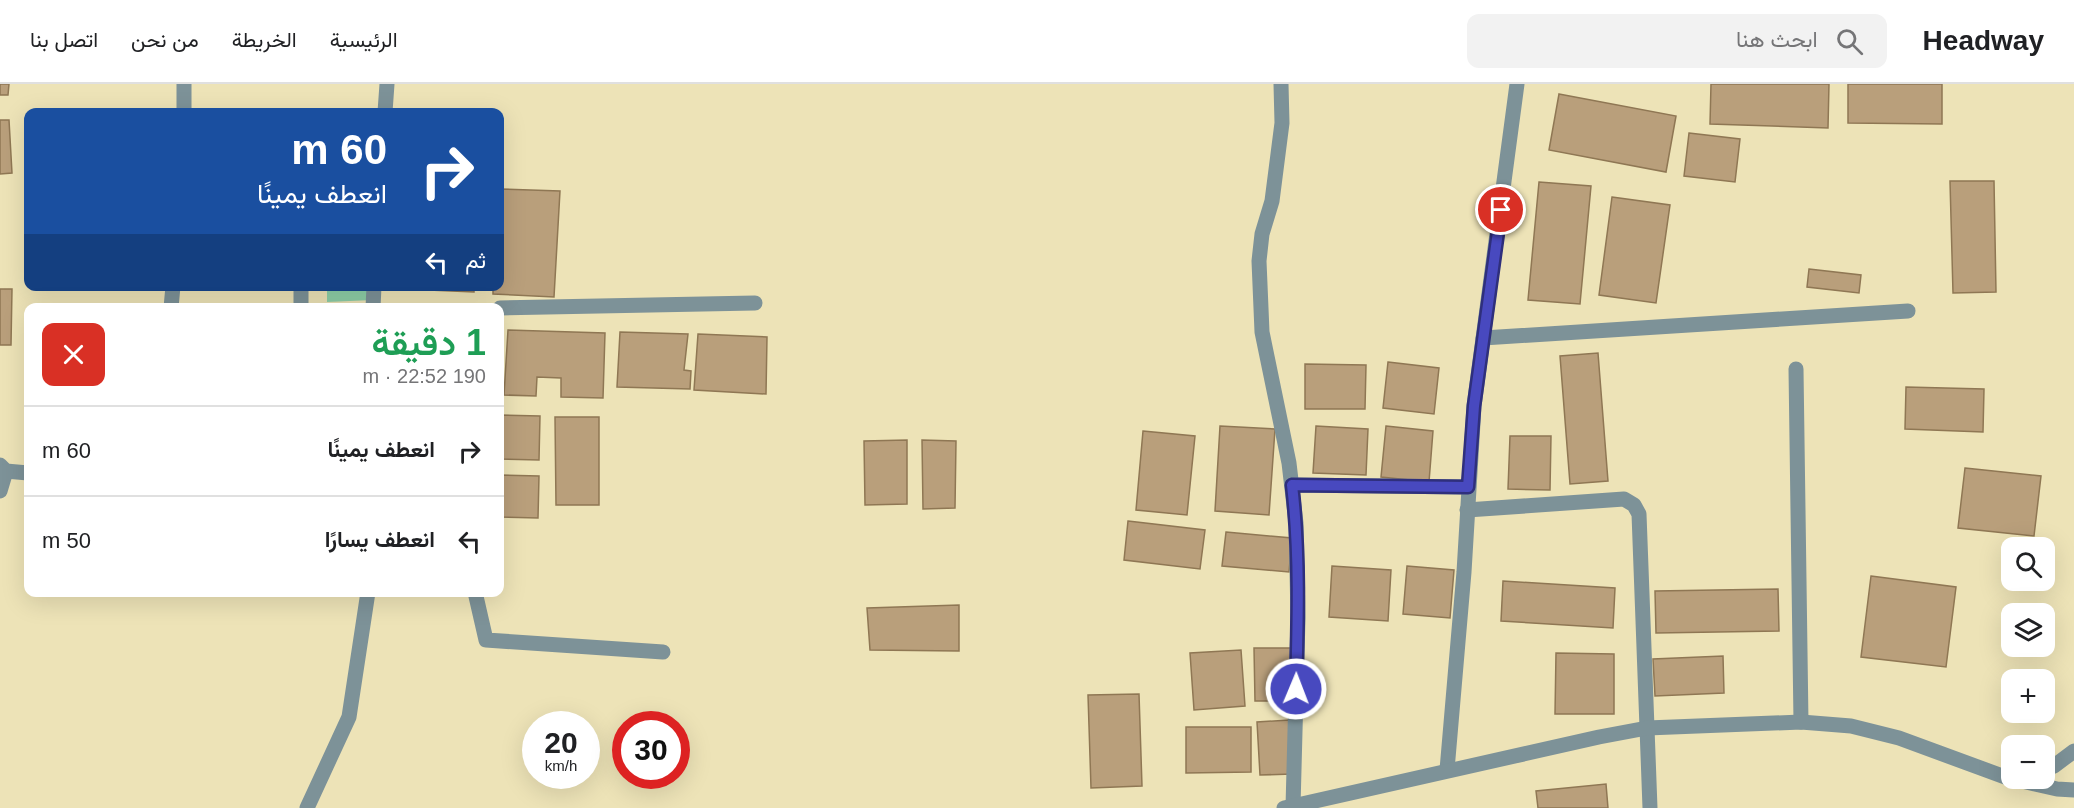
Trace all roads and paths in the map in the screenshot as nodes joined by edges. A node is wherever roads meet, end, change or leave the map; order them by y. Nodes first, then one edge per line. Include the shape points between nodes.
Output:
1 (184, 84) edge
2 (387, 84) edge
3 (1281, 84) edge
4 (1516, 84) edge
5 (184, 108) edge
6 (385, 108) edge
7 (755, 303) dead end
8 (504, 308) edge
9 (1908, 311) dead end
10 (1483, 338) junction
11 (1796, 369) dead end
12 (3, 468) edge
13 (24, 472) edge
14 (1292, 485) junction
15 (1468, 487) junction
16 (0, 491) edge
17 (1467, 510) junction
18 (367, 597) edge
19 (476, 597) edge
20 (663, 652) dead end
21 (1801, 722) junction
22 (1647, 728) junction
23 (2074, 751) edge
24 (2055, 765) edge
25 (1447, 770) junction
26 (2001, 774) edge
27 (2055, 789) edge
28 (2074, 790) edge
29 (1293, 807) edge
30 (307, 808) edge
31 (1284, 808) edge
32 (1650, 808) edge

1 - 5 street
2 - 6 street
3 - 14 street via 1282,123 1259,261 1262,332
4 - 10 street
7 - 8 street
9 - 10 street
10 - 15 street
11 - 21 street
12 - 13 street
12 - 16 street
14 - 15 street
14 - 29 street via 1298,618
15 - 17 street
17 - 22 street via 1624,499 1634,505 1639,514
17 - 25 street
18 - 30 street via 349,717
19 - 20 street via 486,640
21 - 22 street
21 - 26 street via 1851,726 1899,738
22 - 25 street
22 - 32 street
23 - 24 street
25 - 29 street
27 - 28 street
29 - 31 street

